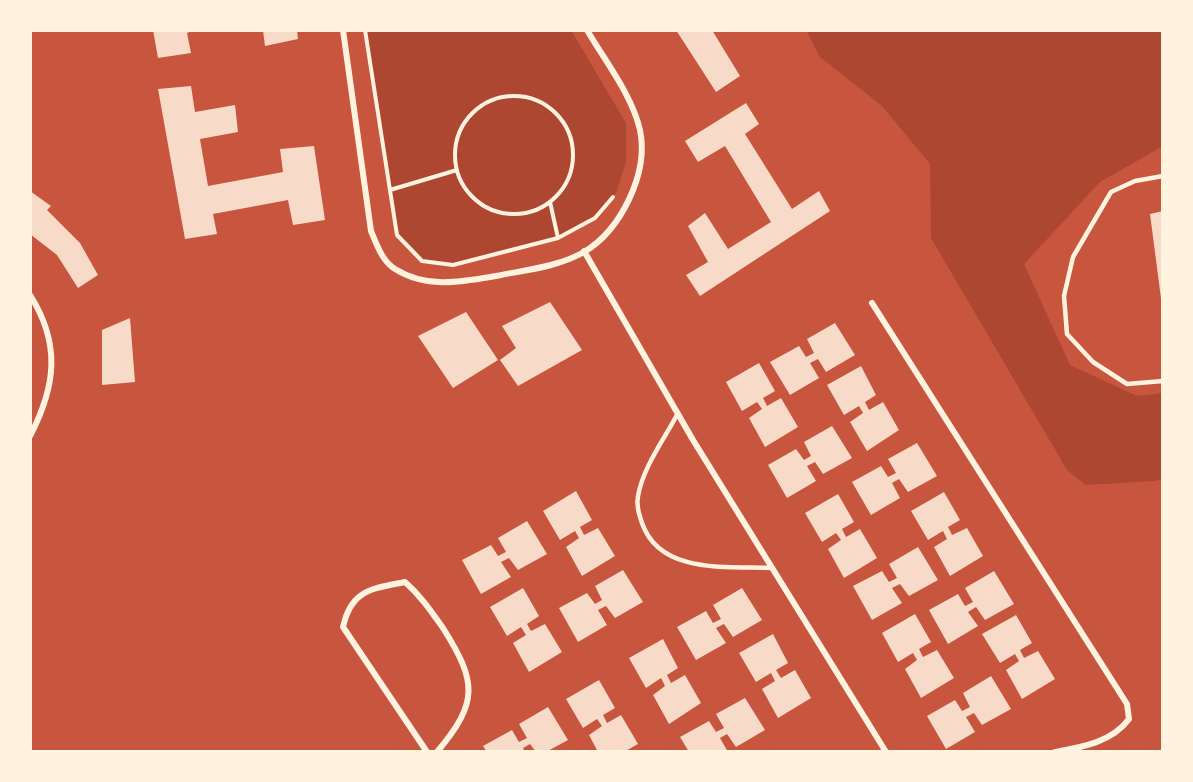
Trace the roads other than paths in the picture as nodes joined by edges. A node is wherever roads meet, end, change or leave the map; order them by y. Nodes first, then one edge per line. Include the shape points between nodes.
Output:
1 (343, 30) edge
2 (587, 30) edge
3 (1163, 176) edge
4 (584, 251) junction
5 (30, 295) edge
6 (872, 303) dead end
7 (1163, 381) edge
8 (678, 413) junction
9 (30, 436) edge
10 (772, 568) junction
11 (427, 752) edge
12 (437, 752) edge
13 (886, 752) edge
14 (1055, 752) edge

1 - 4 street via 371,231 380,253 394,269 442,284 542,267
2 - 4 street via 629,101 640,131 640,159 634,191 616,222
3 - 7 lane via 1135,181 1111,192 1073,257 1064,296 1067,334 1094,362 1127,384
4 - 8 street
5 - 9 street via 51,339 52,365 46,395
6 - 14 street via 1127,704 1129,719 1119,733
8 - 10 street
8 - 10 lane via 639,490 638,512 644,530 657,548 676,559 697,565
10 - 13 street
11 - 12 street via 343,627 347,609 366,590 405,582 421,595 462,658 469,679 468,702 459,723

